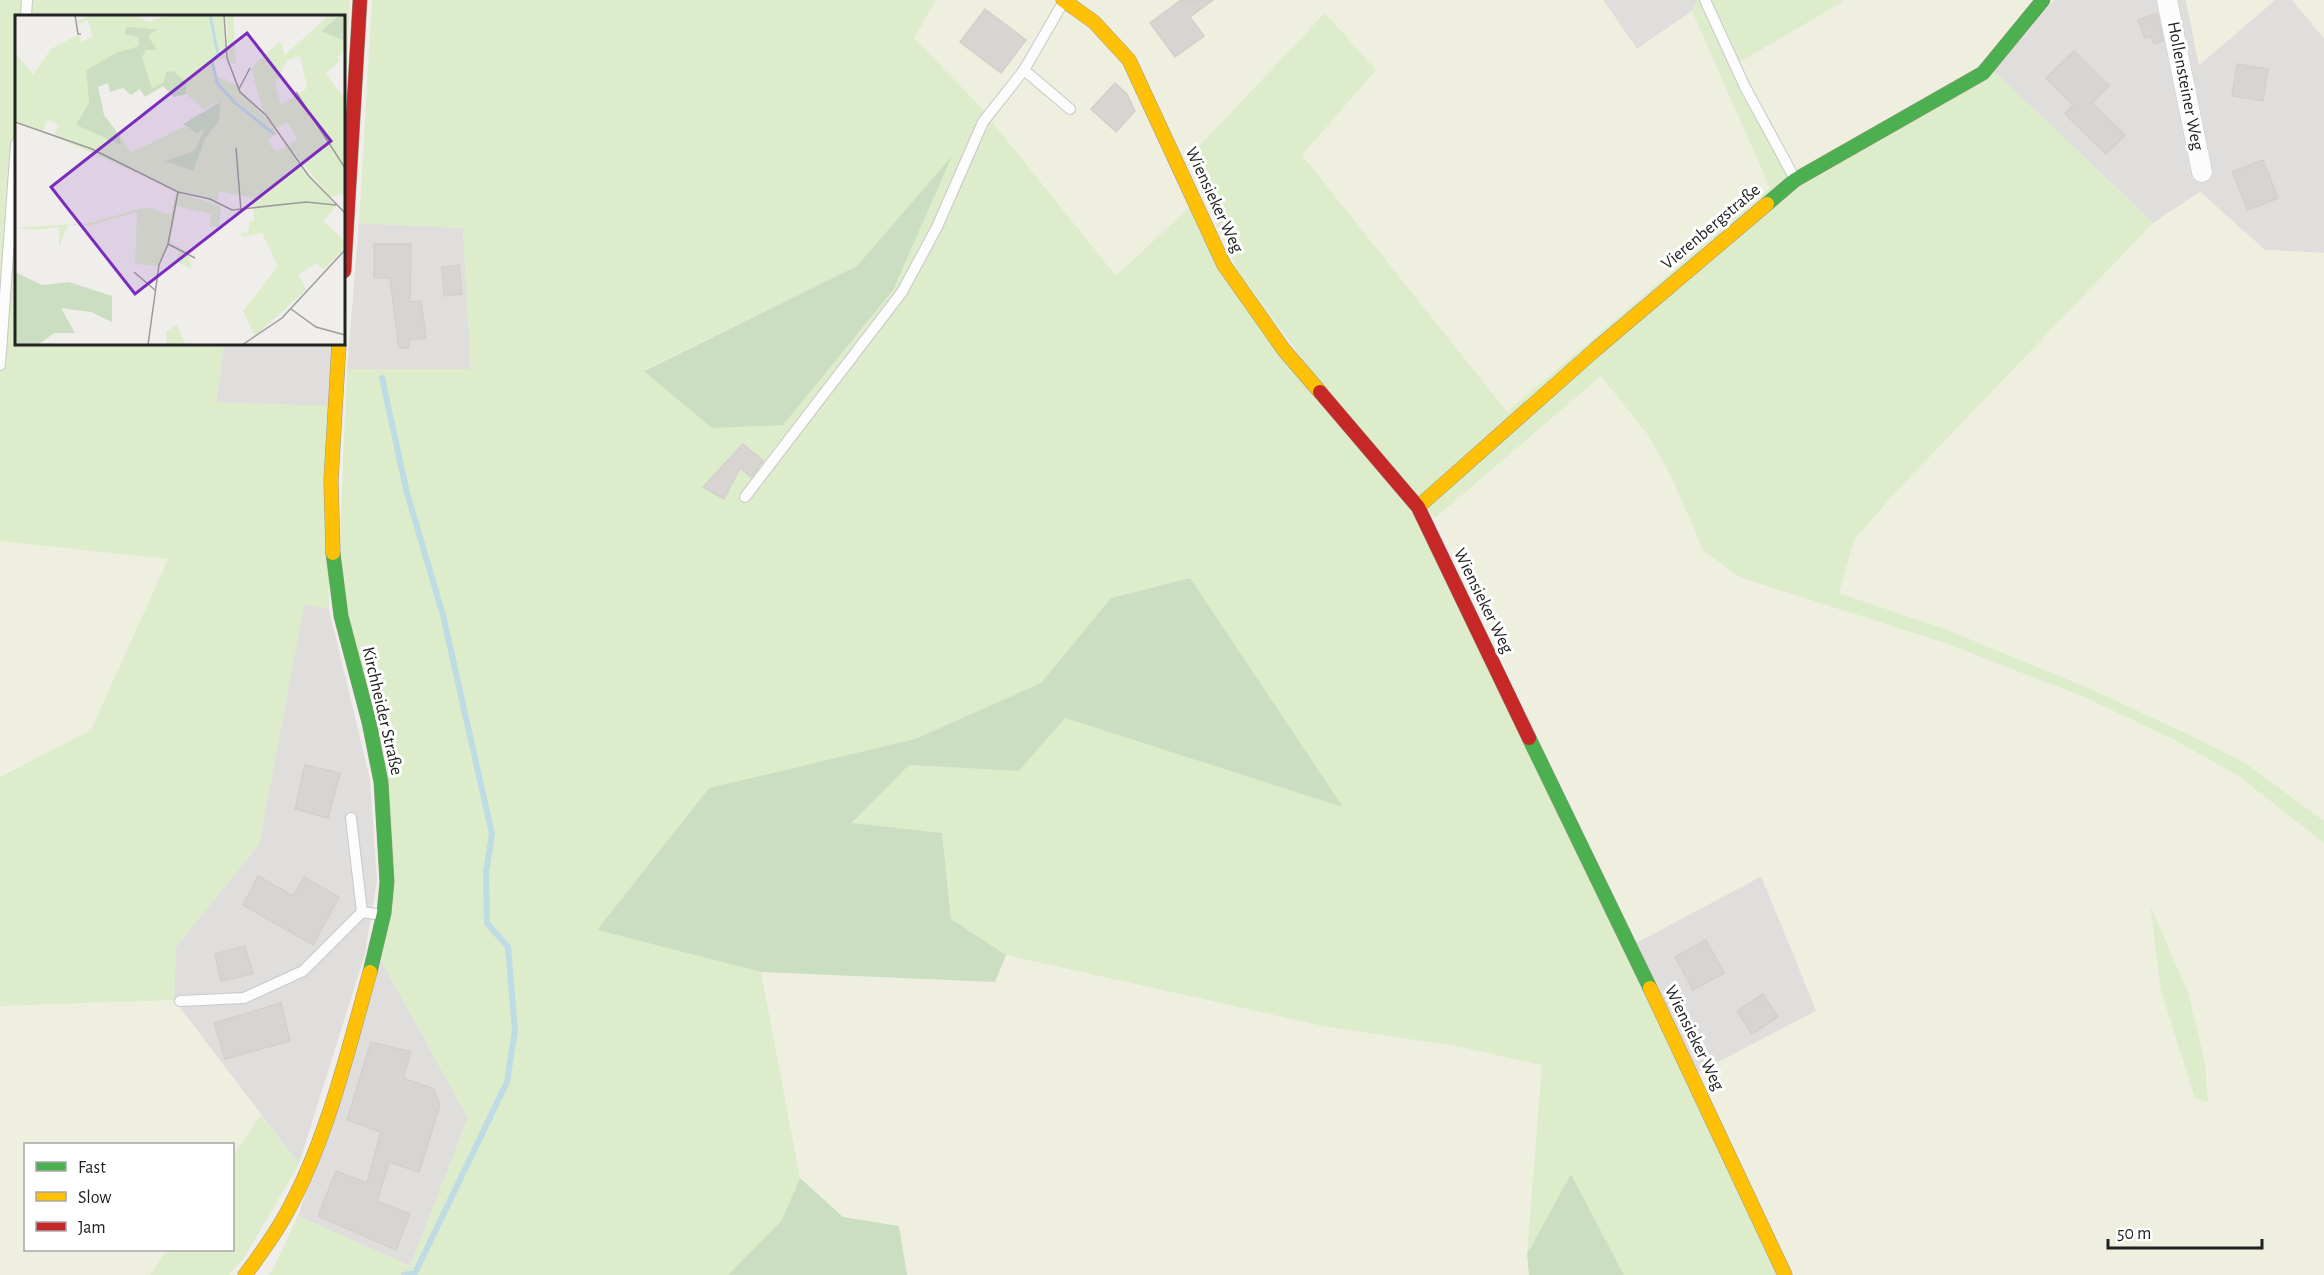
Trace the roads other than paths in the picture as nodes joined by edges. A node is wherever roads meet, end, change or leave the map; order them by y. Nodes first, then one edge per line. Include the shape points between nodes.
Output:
1 (27, 0) edge
2 (360, 0) edge
3 (1063, 0) edge
4 (1705, 0) edge
5 (2043, 0) edge
6 (2167, 0) edge
7 (26, 15) edge
8 (1024, 70) junction
9 (1070, 108) dead end
10 (15, 158) edge
11 (2202, 172) dead end
12 (1795, 180) junction
13 (345, 254) edge
14 (339, 345) edge
15 (0, 365) edge
16 (745, 497) dead end
17 (1418, 507) junction
18 (351, 818) dead end
19 (362, 912) junction
20 (382, 915) junction
21 (180, 1001) dead end
22 (245, 1275) edge
23 (1785, 1275) edge

1 - 7 lane
2 - 13 street
3 - 8 lane
3 - 17 street, Wiensieker Weg via 1094,22 1129,60 1224,266 1284,350
4 - 12 lane via 1745,87
5 - 12 street, Vierenbergstraße via 1983,74
6 - 11 street, Hollensteiner Weg
8 - 9 lane
8 - 16 lane via 983,122 937,227 902,292
10 - 15 lane
12 - 17 street, Vierenbergstraße
14 - 20 street, Kirchheider Straße via 331,489 333,563 341,620 380,774 387,883
17 - 23 street, Wiensieker Weg
18 - 19 lane
19 - 20 lane
19 - 21 lane via 303,971 244,999
20 - 22 street, Kirchheider Straße via 338,1084 314,1155 289,1212

